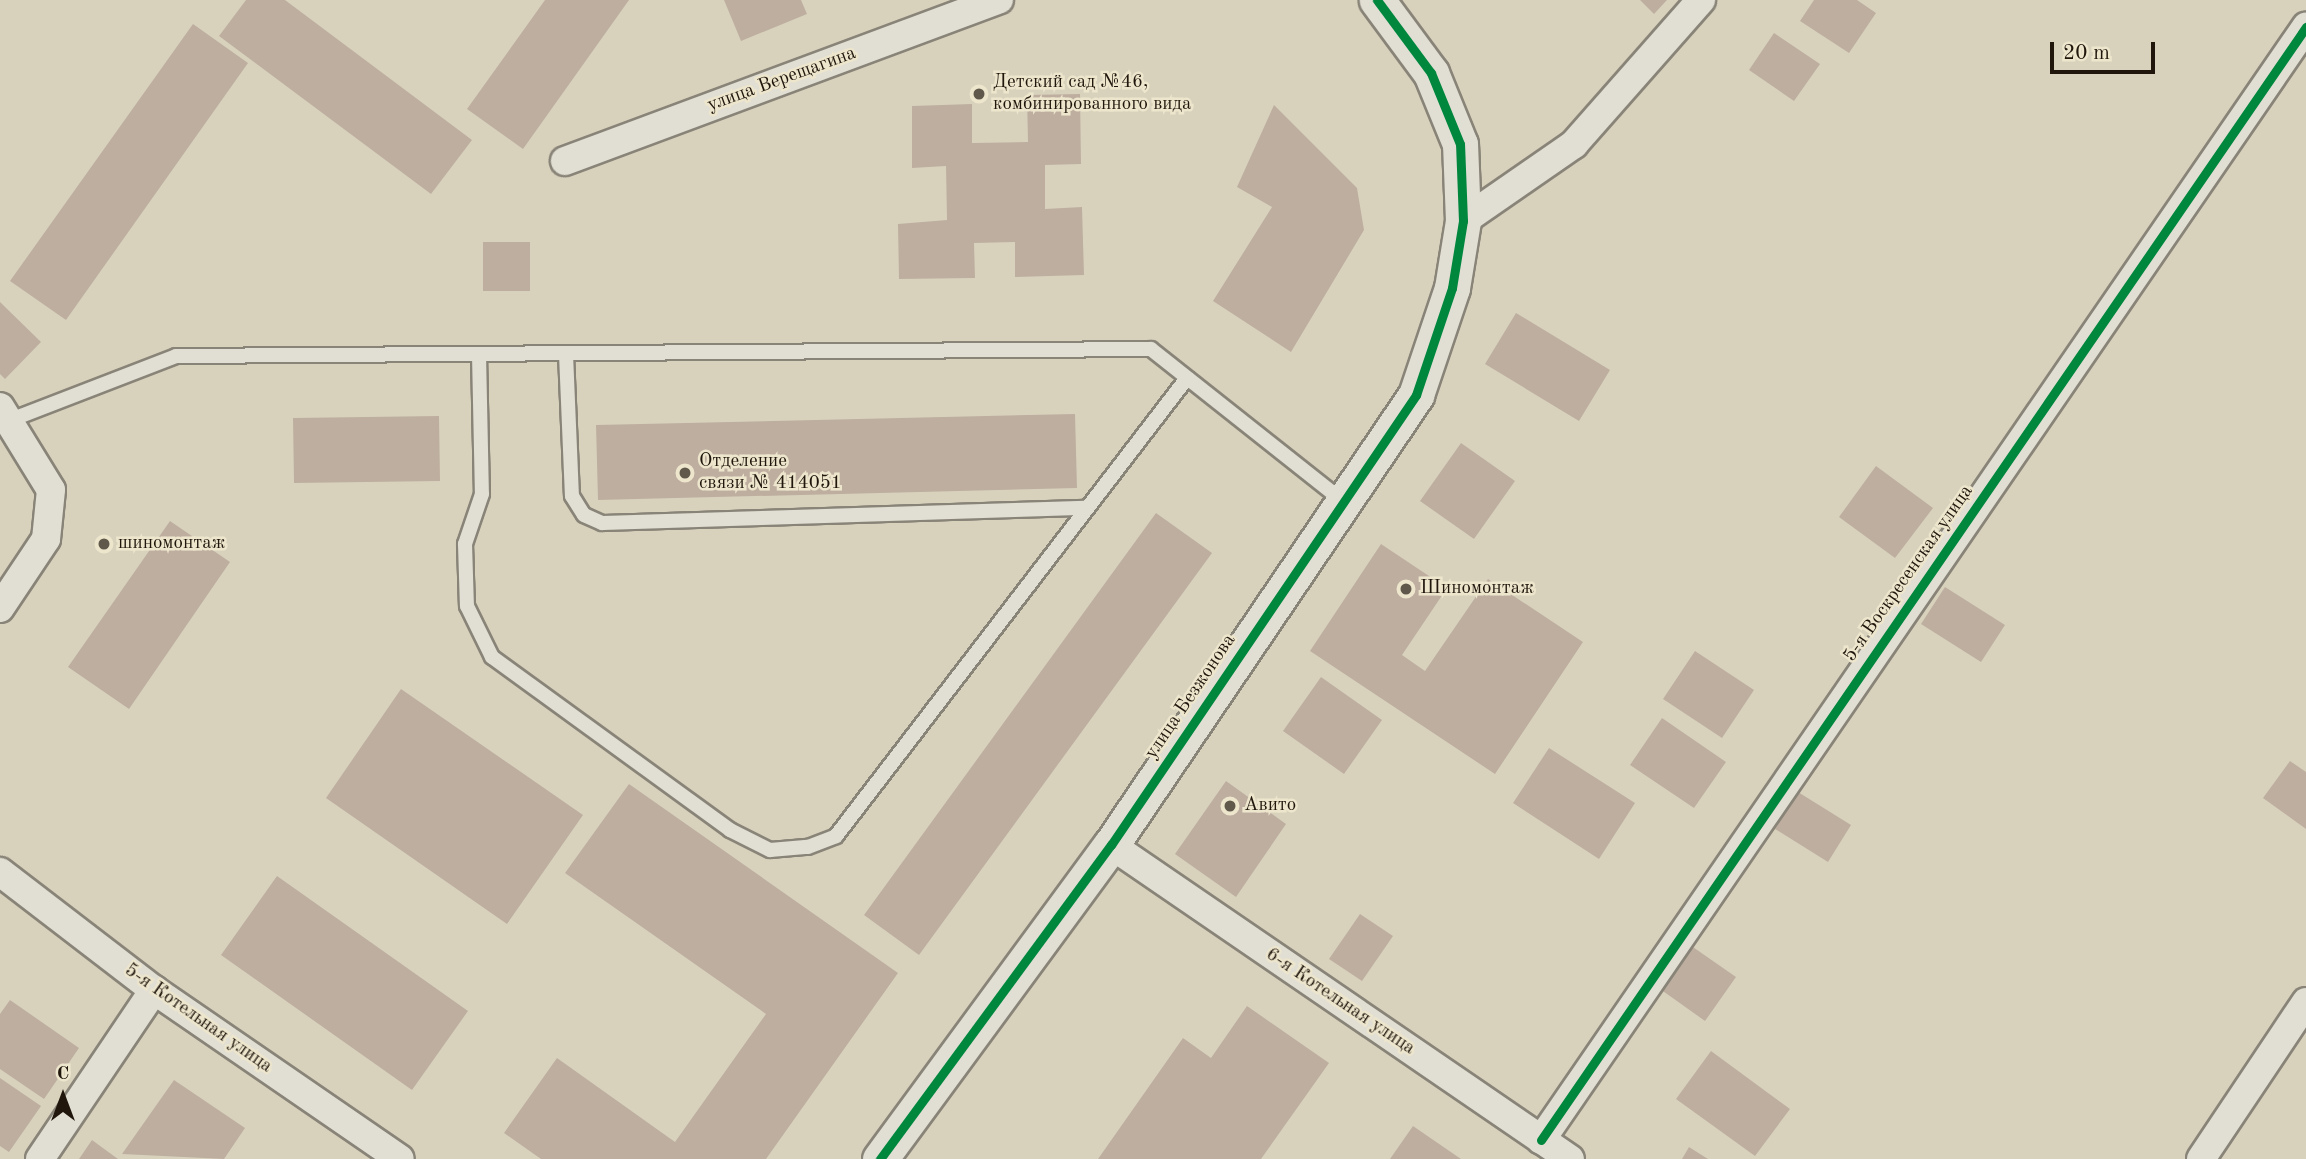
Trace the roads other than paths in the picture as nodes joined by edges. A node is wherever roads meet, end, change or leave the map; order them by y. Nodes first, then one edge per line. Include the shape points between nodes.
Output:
1 (999, 0) edge
2 (1377, 0) edge
3 (1701, 0) edge
4 (2306, 27) edge
5 (565, 161) dead end
6 (1463, 222) junction
7 (479, 354) junction
8 (566, 354) junction
9 (1187, 378) junction
10 (6, 413) edge
11 (1344, 502) junction
12 (1087, 508) junction
13 (0, 608) edge
14 (1111, 845) junction
15 (0, 872) edge
16 (154, 990) junction
17 (2306, 1002) edge
18 (1541, 1140) junction
19 (40, 1159) edge
20 (400, 1159) edge
21 (880, 1159) edge
22 (1570, 1159) edge
23 (2201, 1159) edge

1 - 5 street, улица Верещагина
2 - 6 street, улица Безжонова via 1431,73 1461,144
3 - 6 street via 1574,144
4 - 18 street, 5-я Воскресенская улица
6 - 11 street, улица Безжонова via 1452,288 1416,395
7 - 8 lane
7 - 10 lane via 176,356
7 - 12 lane via 482,494 465,544 467,606 492,657 730,830 770,850 808,847 836,836
8 - 9 lane via 1150,349
8 - 12 lane via 572,495 584,515 602,523
9 - 11 lane
9 - 12 lane
10 - 13 street via 46,473 50,524
11 - 14 street, улица Безжонова
14 - 18 street, 6-я Котельная улица
14 - 21 street, улица Безжонова
15 - 16 street, 5-я Котельная улица
16 - 19 street
16 - 20 street, 5-я Котельная улица
17 - 23 street
18 - 22 street, 6-я Котельная улица

